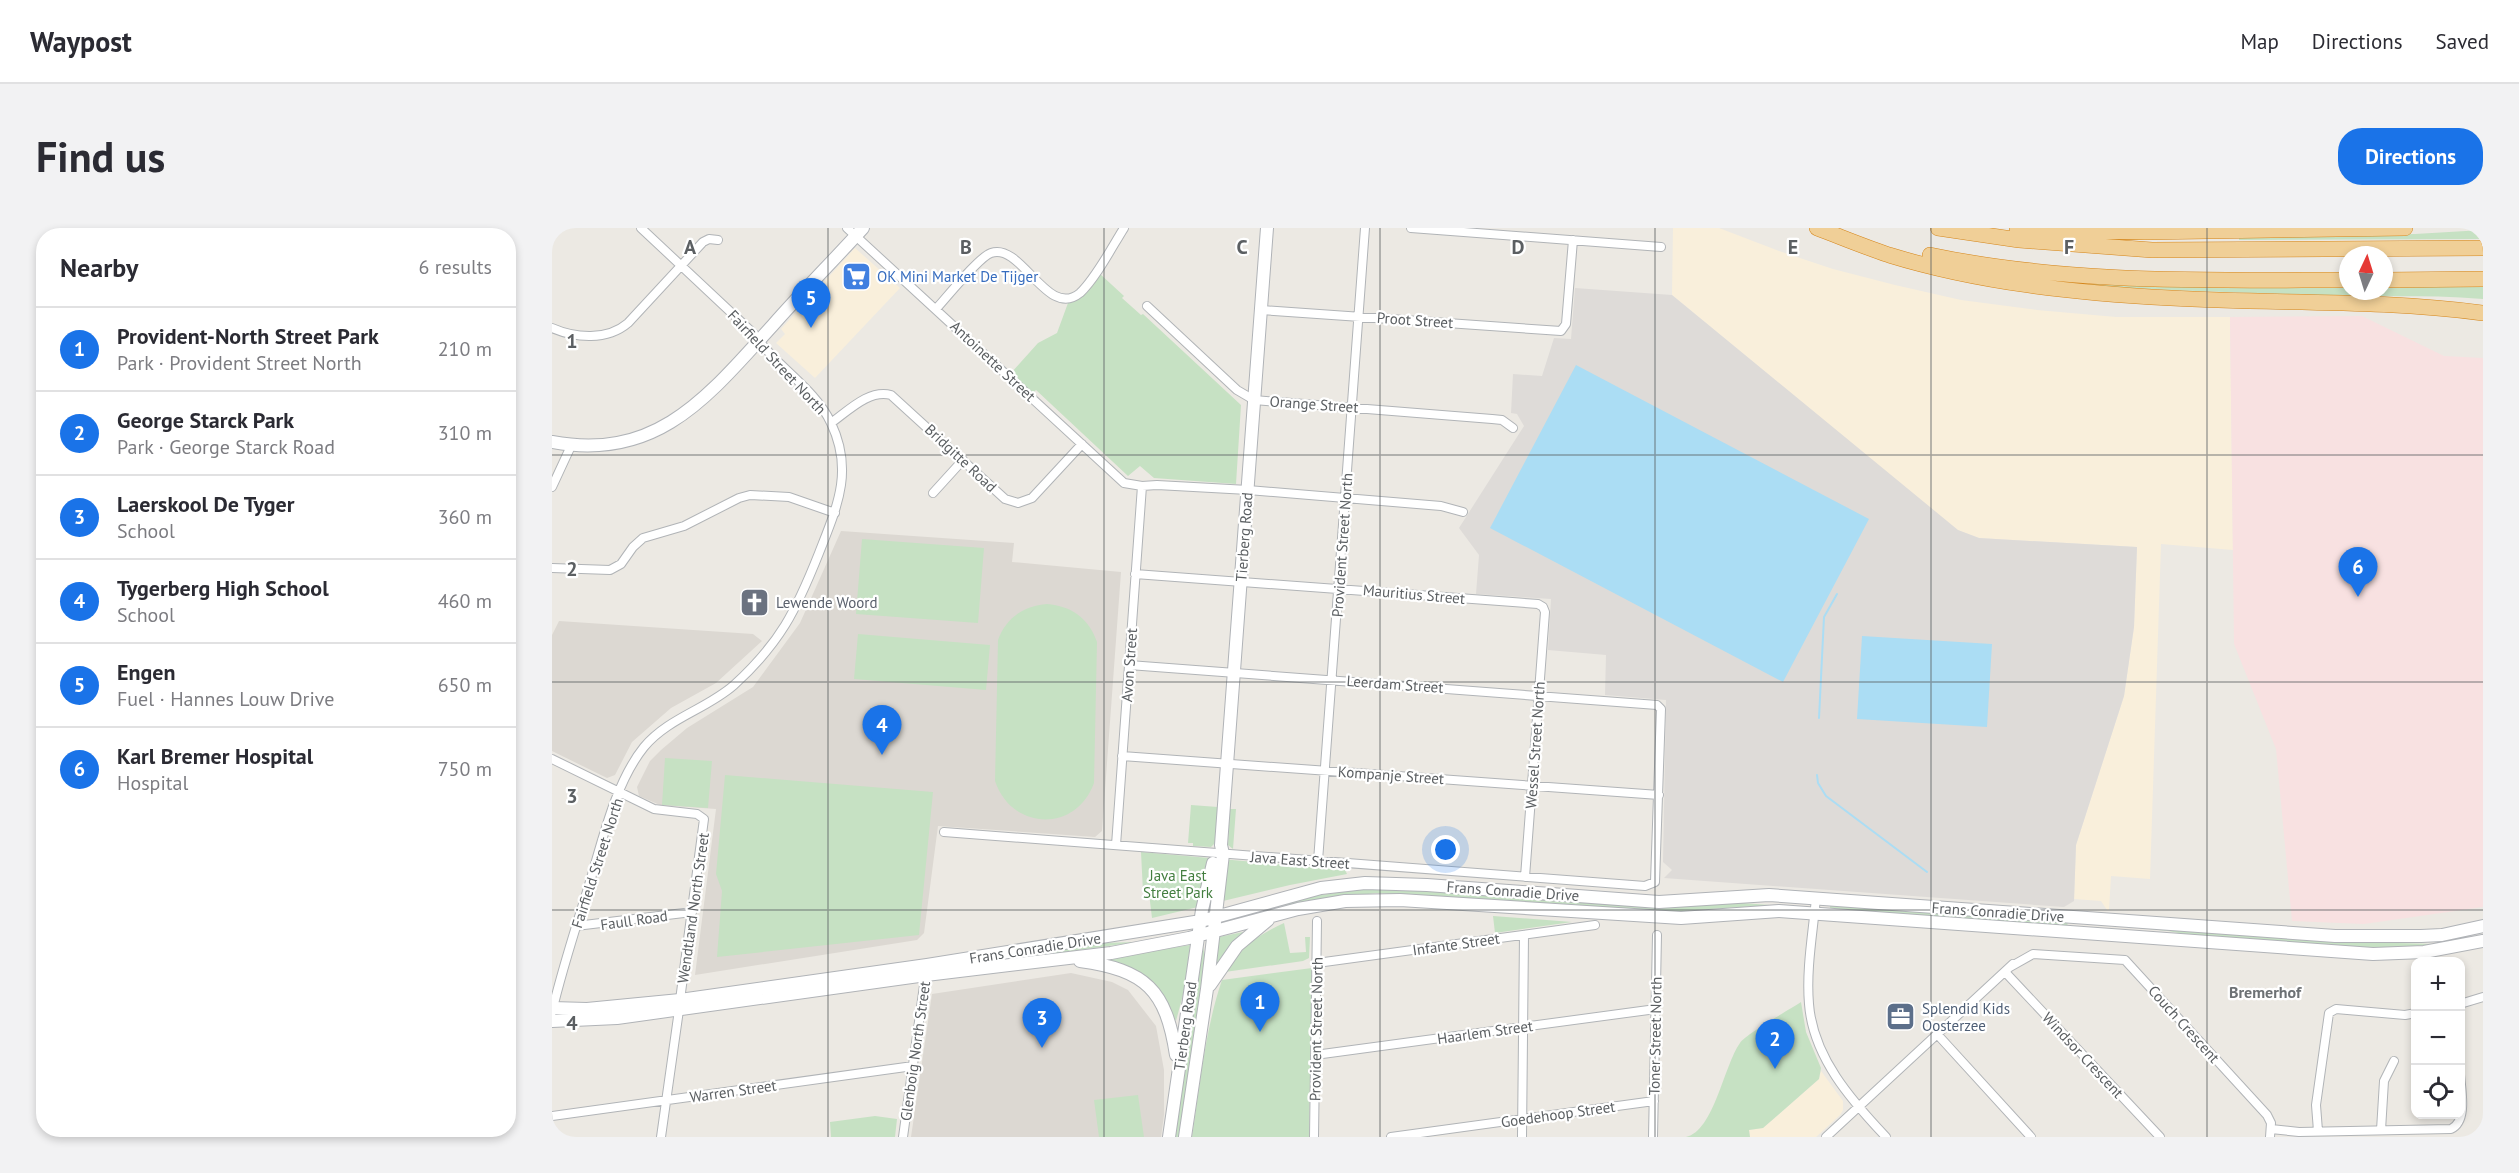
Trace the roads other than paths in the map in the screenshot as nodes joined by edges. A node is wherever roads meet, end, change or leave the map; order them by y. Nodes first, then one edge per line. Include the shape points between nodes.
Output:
1 (641, 228) edge
2 (1124, 228) edge
3 (1267, 228) edge
4 (1365, 228) edge
5 (1411, 228) edge
6 (1817, 228) edge
7 (1824, 228) edge
8 (1938, 228) edge
9 (1999, 228) edge
10 (2405, 228) edge
11 (855, 231) edge
12 (1514, 232) edge
13 (718, 240) dead end
14 (1573, 240) junction
15 (1661, 247) dead end
16 (2483, 248) edge
17 (681, 265) junction
18 (2483, 279) edge
19 (2339, 280) edge
20 (2393, 280) edge
21 (1147, 306) dead end
22 (936, 309) junction
23 (1261, 310) junction
24 (2483, 313) edge
25 (1358, 316) junction
26 (552, 328) edge
27 (758, 341) junction
28 (1254, 400) junction
29 (1352, 407) junction
30 (831, 423) junction
31 (1514, 428) dead end
32 (552, 442) edge
33 (1082, 444) junction
34 (571, 446) junction
35 (963, 460) junction
36 (1142, 486) junction
37 (552, 487) edge
38 (1248, 490) junction
39 (933, 493) dead end
40 (1345, 499) junction
41 (1463, 512) dead end
42 (835, 513) junction
43 (552, 568) edge
44 (1136, 574) junction
45 (1241, 581) junction
46 (1338, 588) junction
47 (1545, 612) joint
48 (1129, 665) junction
49 (1234, 672) junction
50 (1332, 679) junction
51 (1539, 696) junction
52 (1122, 756) junction
53 (552, 759) edge
54 (1228, 763) junction
55 (1325, 770) junction
56 (1532, 785) junction
57 (620, 791) junction
58 (1659, 795) junction
59 (944, 832) dead end
60 (1116, 845) junction
61 (1220, 851) junction
62 (1318, 861) junction
63 (1526, 878) junction
64 (1816, 898) junction
65 (692, 912) junction
66 (1814, 914) junction
67 (1215, 916) junction
68 (1274, 916) junction
69 (1201, 921) junction
70 (1317, 921) dead end
71 (1595, 925) dead end
72 (2483, 926) edge
73 (576, 927) junction
74 (1213, 933) junction
75 (1524, 934) junction
76 (1657, 935) dead end
77 (1198, 936) junction
78 (2483, 941) edge
79 (1064, 959) junction
80 (1317, 963) junction
81 (926, 970) junction
82 (2008, 970) junction
83 (1207, 989) junction
84 (2483, 997) edge
85 (2465, 1002) edge
86 (680, 1005) junction
87 (552, 1009) edge
88 (1656, 1009) junction
89 (2411, 1014) edge
90 (552, 1021) edge
91 (1524, 1027) junction
92 (1938, 1034) junction
93 (1316, 1055) junction
94 (2394, 1061) dead end
95 (913, 1066) junction
96 (1178, 1071) junction
97 (666, 1100) junction
98 (1654, 1101) junction
99 (1858, 1107) junction
100 (552, 1116) edge
101 (1522, 1119) junction
102 (2461, 1119) edge
103 (2381, 1130) junction
104 (2318, 1131) junction
105 (2271, 1133) edge
106 (661, 1137) edge
107 (903, 1137) edge
108 (1169, 1137) edge
109 (1185, 1137) edge
110 (1314, 1137) edge
111 (1391, 1137) edge
112 (1522, 1137) edge
113 (1653, 1137) edge
114 (1826, 1137) edge
115 (1886, 1137) edge
116 (2031, 1137) edge
117 (2160, 1137) edge

1 - 17 street, Fairfield Street North
2 - 22 street via 1087,285 1072,297 1052,294 1009,256 996,252 985,257
3 - 23 main road, Tierberg Road
4 - 25 street, Provident Street North
5 - 12 street
6 - 24 highway via 1899,258 2031,285 2171,298
7 - 19 highway via 1958,261 2084,276
8 - 16 highway via 2086,247 2152,250
9 - 10 highway via 2109,232
11 - 22 street, Antoinette Street
11 - 27 main road
12 - 14 street
13 - 17 street via 705,241
14 - 15 street
14 - 25 street, Proot Street via 1563,330
17 - 26 street via 616,331 577,335
17 - 27 street, Fairfield Street North
18 - 20 highway
21 - 28 street, Orange Street via 1237,390
22 - 33 street, Antoinette Street
23 - 25 street, Proot Street
23 - 28 main road, Tierberg Road
25 - 29 street, Provident Street North
27 - 30 street, Fairfield Street North via 817,401
27 - 34 main road via 702,400 674,421 628,440
28 - 29 street, Orange Street
28 - 38 main road, Tierberg Road
29 - 31 street, Orange Street via 1497,419
29 - 40 street, Provident Street North
30 - 35 street, Bridgitte Road via 873,395 887,394 899,400
30 - 42 street, Fairfield Street North via 842,463
32 - 34 main road
33 - 35 street, Bridgitte Road via 1032,498 1022,503 1005,499
33 - 36 street, Antoinette Street via 1121,481
34 - 37 street
35 - 39 street
36 - 38 street
36 - 44 street, Avon Street
38 - 40 street
38 - 45 main road, Tierberg Road
40 - 41 street via 1441,506
40 - 46 street, Provident Street North
42 - 43 street via 789,497 750,495 684,526 643,538 621,564 610,570
42 - 57 street, Fairfield Street North via 795,608 766,654 729,689 647,744
44 - 45 street, Mauritius Street
44 - 48 street, Avon Street
45 - 46 street, Mauritius Street
45 - 49 main road, Tierberg Road
46 - 47 street, Mauritius Street via 1538,604
46 - 50 street, Provident Street North
47 - 51 street, Wessel Street North
48 - 49 street, Leerdam Street
48 - 52 street, Avon Street
49 - 50 street, Leerdam Street
49 - 54 main road, Tierberg Road
50 - 51 street, Leerdam Street
50 - 55 street, Provident Street North
51 - 56 street, Wessel Street North
51 - 58 street, Leerdam Street via 1660,707
52 - 54 street, Kompanje Street
52 - 60 street, Avon Street
53 - 57 street
54 - 55 street, Kompanje Street
54 - 61 main road, Tierberg Road
55 - 56 street, Kompanje Street
55 - 62 street, Provident Street North
56 - 58 street, Kompanje Street
56 - 63 street, Wessel Street North
57 - 65 street, Wendtland North Street via 654,809 703,817 705,826
57 - 73 street, Fairfield Street North
58 - 63 street, Java East Street via 1655,882 1648,886
59 - 60 street, Java East Street
60 - 61 street, Java East Street
61 - 62 street, Java East Street
61 - 67 main road, Tierberg Road
61 - 69 main road, Tierberg Road
62 - 63 street, Java East Street
64 - 66 street
64 - 67 main road, Frans Conradie Drive via 1768,896 1659,902 1377,883 1321,888
64 - 72 main road, Frans Conradie Drive via 2335,936 2442,935
65 - 73 street, Faull Road
65 - 86 street, Wendtland North Street
66 - 68 main road, Frans Conradie Drive via 1762,911 1670,918 1382,899 1321,904
66 - 78 main road, Frans Conradie Drive via 2355,953 2424,952
66 - 99 street via 1808,982 1812,1021 1830,1067
67 - 69 main road, Frans Conradie Drive
67 - 74 main road, Tierberg Road
68 - 74 main road, Frans Conradie Drive
68 - 83 main road via 1237,946
69 - 77 main road, Tierberg Road
69 - 81 main road, Frans Conradie Drive
70 - 80 street, Provident Street North
71 - 75 street, Infante Street
73 - 87 street, Fairfield Street North
74 - 77 main road, Frans Conradie Drive
74 - 83 main road, Tierberg Road
75 - 80 street, Infante Street
75 - 91 street
76 - 88 street, Toner Street North
77 - 79 main road, Frans Conradie Drive
77 - 96 main road, Tierberg Road
79 - 81 main road, Frans Conradie Drive
79 - 96 main road via 1118,968 1149,987 1170,1020
80 - 93 street, Provident Street North
81 - 86 main road, Frans Conradie Drive
81 - 95 street, Glenboig North Street
82 - 92 street, Couch Crescent
82 - 105 street, Couch Crescent via 2030,954 2120,959 2129,964 2267,1114
82 - 117 street, Windsor Crescent
83 - 109 main road, Tierberg Road
84 - 85 street
86 - 87 main road, Frans Conradie Drive
86 - 90 main road, Frans Conradie Drive via 602,1020
86 - 97 street, Wendtland North Street
88 - 91 street, Haarlem Street
88 - 98 street, Toner Street North
89 - 104 street via 2336,1009 2329,1013 2316,1105
91 - 93 street, Haarlem Street
91 - 101 street
92 - 99 street, Couch Crescent
92 - 116 street
93 - 110 street, Provident Street North
94 - 103 street via 2384,1081
95 - 97 street, Warren Street
95 - 107 street, Glenboig North Street
96 - 108 main road, Tierberg Road
97 - 100 street, Warren Street
97 - 106 street, Wendtland North Street
98 - 101 street, Goedehoop Street
98 - 113 street, Toner Street North
99 - 114 street, Couch Crescent
99 - 115 street
101 - 111 street, Goedehoop Street
101 - 112 street
102 - 103 street via 2448,1130
103 - 104 street
104 - 105 street

